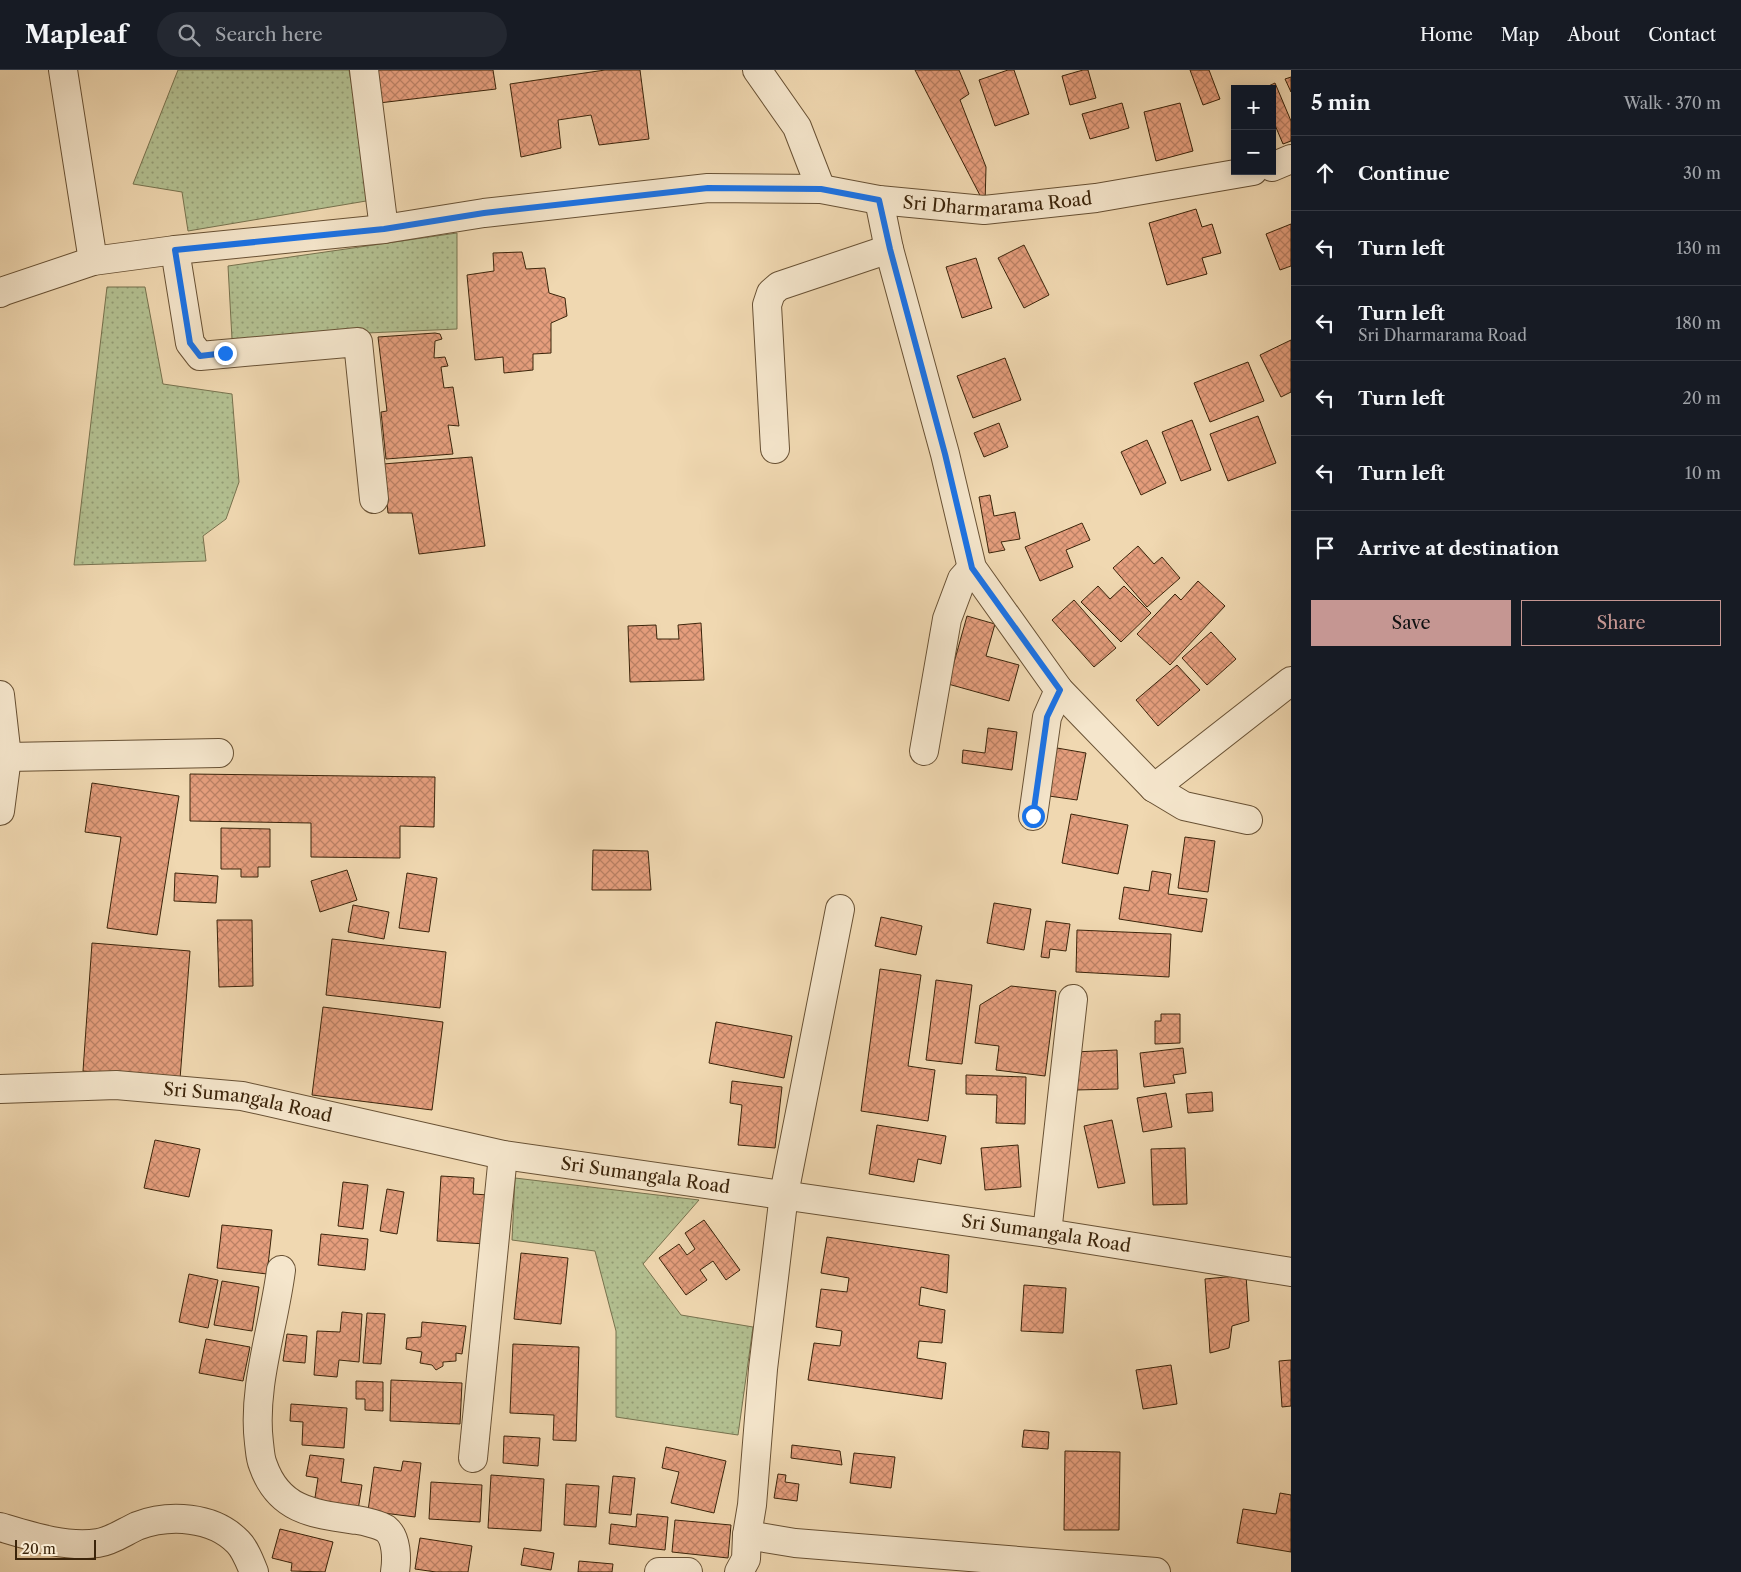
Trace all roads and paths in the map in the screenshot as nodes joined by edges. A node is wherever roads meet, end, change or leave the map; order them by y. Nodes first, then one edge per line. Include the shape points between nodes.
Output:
1 (63, 70) edge
2 (364, 70) edge
3 (757, 70) edge
4 (1291, 160) edge
5 (1276, 166) edge
6 (1231, 175) edge
7 (821, 189) junction
8 (879, 200) junction
9 (384, 229) junction
10 (890, 249) junction
11 (175, 250) junction
12 (93, 261) junction
13 (1, 287) edge
14 (774, 449) dead end
15 (374, 499) dead end
16 (972, 568) junction
17 (1291, 681) edge
18 (1060, 690) junction
19 (0, 694) edge
20 (924, 751) dead end
21 (219, 753) dead end
22 (7, 757) junction
23 (1154, 788) junction
24 (0, 810) edge
25 (1033, 816) dead end
26 (1248, 820) dead end
27 (840, 909) dead end
28 (1073, 999) dead end
29 (0, 1089) edge
30 (503, 1155) junction
31 (784, 1194) junction
32 (1047, 1233) junction
33 (281, 1270) dead end
34 (1291, 1272) edge
35 (473, 1458) dead end
36 (0, 1527) edge
37 (747, 1535) junction
38 (254, 1572) edge
39 (395, 1572) edge
40 (659, 1572) edge
41 (688, 1572) edge
42 (740, 1572) edge
43 (1156, 1572) edge

1 - 12 street
2 - 9 street
3 - 7 street via 797,126
4 - 5 street
6 - 8 street, Sri Dharmarama Road via 1096,198 984,210
7 - 8 street, Sri Dharmarama Road
7 - 9 street, Sri Dharmarama Road via 708,188 484,213
8 - 10 street
9 - 11 street, Sri Dharmarama Road
10 - 14 street via 779,286 771,294 767,305
10 - 16 street
11 - 12 street, Sri Dharmarama Road
11 - 15 street via 190,343 200,356 358,342
12 - 13 street, Sri Dharmarama Road
16 - 18 street
16 - 20 street via 962,579 947,619
17 - 23 street
18 - 23 street
18 - 25 street via 1047,717
19 - 22 street
21 - 22 street
22 - 24 street
23 - 26 street via 1184,806
27 - 31 street
28 - 32 street
29 - 30 street, Sri Sumangala Road via 116,1086 242,1096
30 - 31 street, Sri Sumangala Road
30 - 35 street
31 - 32 street, Sri Sumangala Road
31 - 37 street
32 - 34 street, Sri Sumangala Road
33 - 39 street via 258,1401 262,1463 280,1496 295,1506 315,1514 366,1522 386,1529 394,1543
36 - 38 street via 86,1544 100,1543 160,1520 184,1518 226,1532 239,1543
37 - 42 street via 746,1559
37 - 43 street via 795,1543
40 - 41 street

